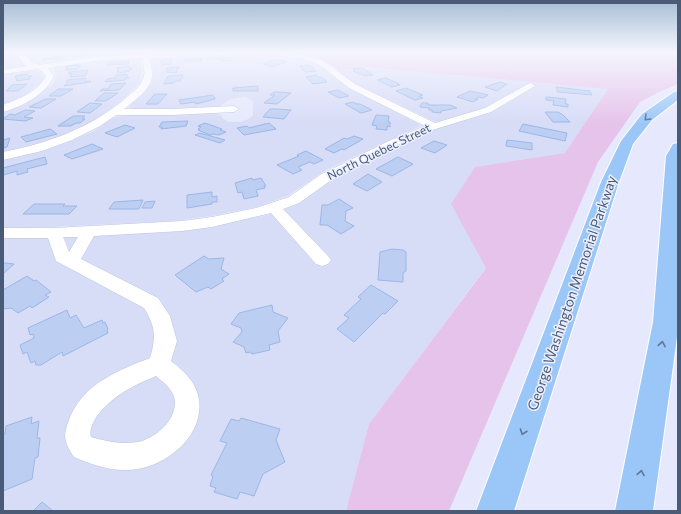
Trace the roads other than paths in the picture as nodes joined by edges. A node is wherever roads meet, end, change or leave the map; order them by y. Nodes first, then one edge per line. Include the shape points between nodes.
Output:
1 (50, 76) edge
2 (147, 76) edge
3 (336, 76) edge
4 (531, 86) dead end
5 (678, 94) edge
6 (3, 109) edge
7 (234, 109) dead end
8 (114, 112) junction
9 (434, 126) junction
10 (678, 147) edge
11 (3, 156) edge
12 (274, 208) junction
13 (89, 231) junction
14 (3, 233) edge
15 (54, 233) junction
16 (322, 260) dead end
17 (71, 262) junction
18 (159, 365) junction
19 (495, 511) edge
20 (634, 511) edge

1 - 6 street via 47,84
2 - 8 street via 141,89
3 - 9 street
4 - 9 street, North Quebec Street via 488,110
5 -> 19 highway, George Washington Memorial Parkway via 647,117 626,144 610,182
7 - 8 street
8 - 11 street via 69,139
9 - 12 street, North Quebec Street via 393,143 325,178 294,200
20 -> 10 highway via 666,322 674,156
12 - 13 street, North Quebec Street via 212,222
12 - 16 street
13 - 15 street, North Quebec Street
13 - 17 street
14 - 15 street, North Quebec Street
15 - 17 street via 62,257
17 - 18 street via 151,303 160,316 166,341
18 - 18 street via 121,380 104,390 92,403 81,421 77,437 83,448 105,455 149,454 166,444 178,431 186,413 187,399 184,388

